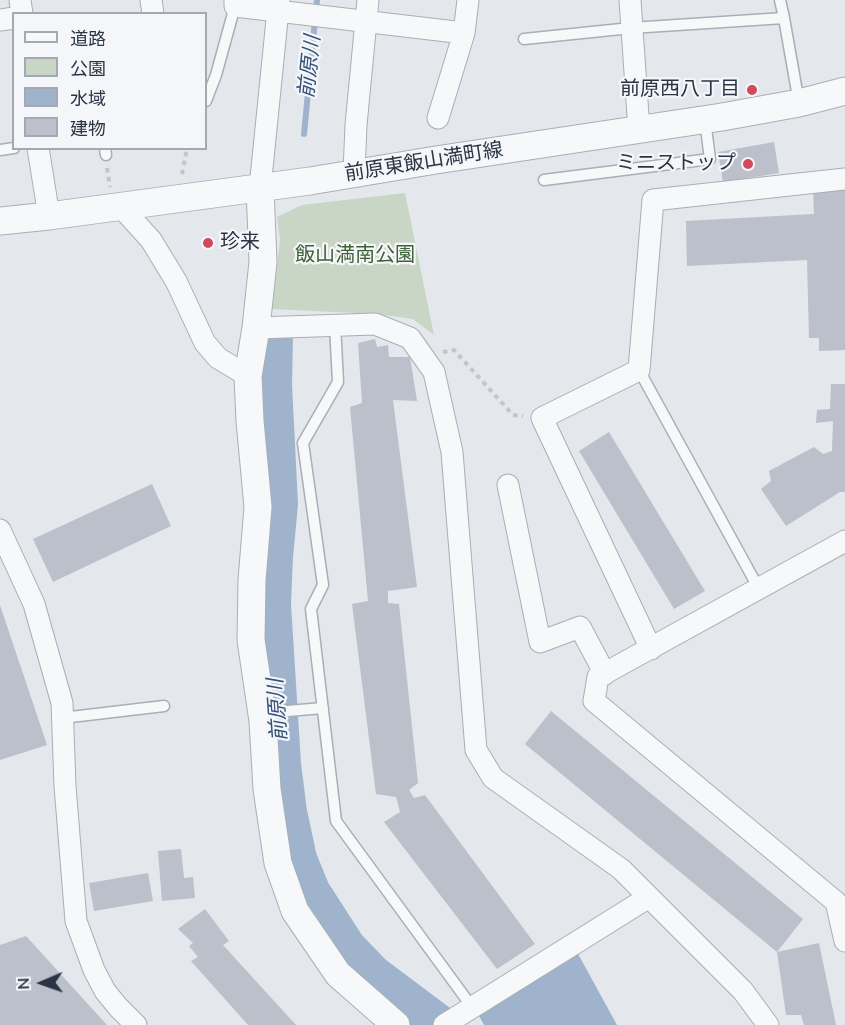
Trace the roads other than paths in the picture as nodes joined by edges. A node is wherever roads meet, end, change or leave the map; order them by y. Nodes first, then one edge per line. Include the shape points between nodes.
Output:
1 (468, 0) edge
2 (630, 0) edge
3 (780, 0) edge
4 (235, 3) edge
5 (279, 5) edge
6 (367, 10) edge
7 (784, 18) junction
8 (631, 28) junction
9 (464, 33) junction
10 (524, 39) dead end
11 (845, 91) edge
12 (207, 98) edge
13 (799, 103) junction
14 (438, 117) dead end
15 (705, 120) junction
16 (639, 130) junction
17 (38, 150) edge
18 (354, 173) junction
19 (845, 179) edge
20 (544, 180) dead end
21 (260, 188) junction
22 (121, 207) junction
23 (49, 216) junction
24 (0, 221) edge
25 (335, 325) junction
26 (256, 328) junction
27 (639, 370) junction
28 (248, 376) junction
29 (508, 485) dead end
30 (0, 530) edge
31 (845, 541) edge
32 (759, 589) junction
33 (651, 649) junction
34 (605, 674) junction
35 (164, 706) dead end
36 (323, 708) junction
37 (262, 713) junction
38 (62, 718) junction
39 (649, 897) junction
40 (840, 901) edge
41 (845, 941) edge
42 (472, 1007) junction
43 (136, 1025) edge
44 (396, 1025) edge
45 (444, 1025) edge
46 (768, 1025) edge

1 - 9 street
2 - 8 street
3 - 7 lane
4 - 5 street
4 - 12 lane
5 - 6 street
5 - 21 street
6 - 9 street
6 - 18 street
7 - 8 lane
7 - 13 lane
8 - 10 lane
8 - 16 street
9 - 14 street
11 - 13 street, 前原東飯山満町線
13 - 15 street, 前原東飯山満町線
15 - 16 street, 前原東飯山満町線
15 - 20 lane via 710,159
16 - 18 street, 前原東飯山満町線
17 - 23 street
18 - 21 street, 前原東飯山満町線
19 - 27 street via 653,200
21 - 22 street, 前原東飯山満町線
21 - 26 street via 262,262
22 - 23 street, 前原東飯山満町線
22 - 28 street via 151,240 176,281 205,343 218,358
23 - 24 street, 前原東飯山満町線
25 - 26 street
25 - 36 lane via 338,382 303,444 323,585 311,609
25 - 39 street via 375,324 410,338 434,372 452,452 476,750 493,778 621,869
26 - 28 street
27 - 32 lane
27 - 33 street via 542,417
28 - 37 street via 258,507 251,640
29 - 34 street via 540,642 580,627
30 - 38 street via 34,604 62,703
31 - 32 street
32 - 33 street
33 - 34 street
34 - 40 street via 598,677 594,701
35 - 38 lane
36 - 37 lane
36 - 42 lane via 336,821
37 - 44 street via 267,789 278,863 295,910 338,974
38 - 43 street via 76,921 105,991
39 - 42 street
39 - 46 street via 742,991
40 - 41 street
42 - 45 street

